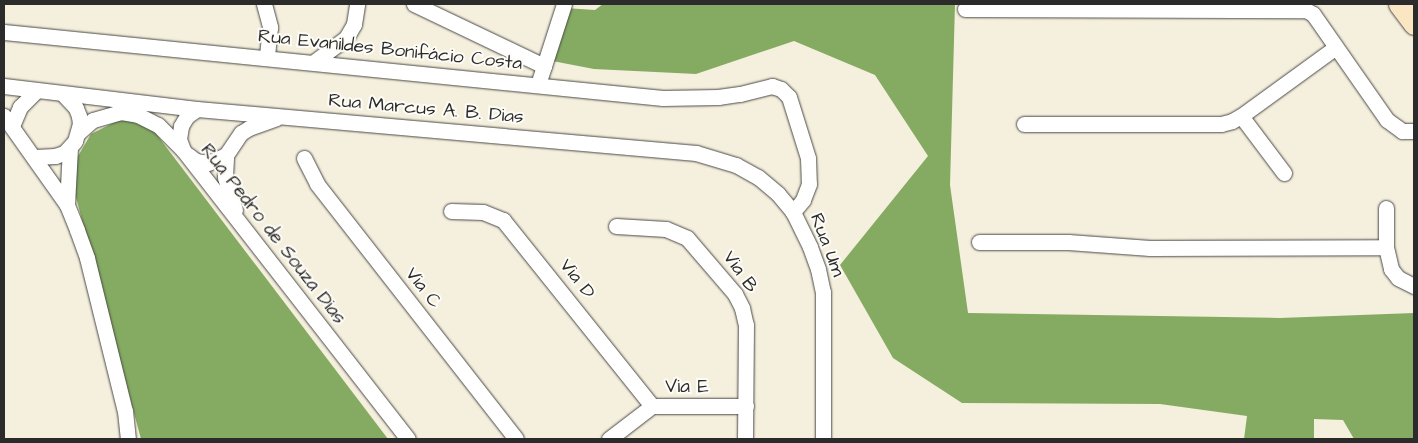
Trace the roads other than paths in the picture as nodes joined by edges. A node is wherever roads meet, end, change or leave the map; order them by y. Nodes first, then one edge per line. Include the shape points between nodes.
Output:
1 (264, 4) edge
2 (357, 4) edge
3 (414, 4) edge
4 (564, 4) edge
5 (1398, 4) edge
6 (965, 9) dead end
7 (1414, 24) edge
8 (4, 32) edge
9 (1336, 47) junction
10 (267, 57) junction
11 (314, 62) junction
12 (544, 66) junction
13 (538, 85) junction
14 (4, 86) edge
15 (36, 91) junction
16 (64, 95) junction
17 (197, 109) junction
18 (221, 110) junction
19 (282, 116) junction
20 (1241, 116) junction
21 (8, 121) edge
22 (1024, 124) dead end
23 (1414, 131) edge
24 (79, 132) junction
25 (235, 139) junction
26 (70, 147) junction
27 (185, 152) junction
28 (226, 155) junction
29 (35, 157) junction
30 (304, 158) dead end
31 (1284, 173) dead end
32 (67, 205) junction
33 (1386, 208) dead end
34 (450, 211) dead end
35 (793, 212) junction
36 (240, 224) junction
37 (616, 226) dead end
38 (979, 242) dead end
39 (1386, 247) junction
40 (1414, 286) edge
41 (652, 406) junction
42 (746, 406) junction
43 (125, 411) junction
44 (128, 439) edge
45 (132, 439) edge
46 (408, 439) edge
47 (516, 439) edge
48 (609, 439) edge
49 (746, 439) edge
50 (823, 439) edge

1 - 10 street via 270,27
2 - 11 street via 354,24 346,38
3 - 12 street
4 - 12 street
5 - 7 street
6 - 9 street via 1296,8 1313,14
8 - 10 street, Rua Evanildes Bonifácio Costa
9 - 20 street
9 - 23 street via 1387,120 1402,131
10 - 11 street, Rua Evanildes Bonifácio Costa
11 - 13 street, Rua Evanildes Bonifácio Costa
12 - 13 street
13 - 35 street, Rua Evanildes Bonifácio Costa via 664,98 740,94 772,86 781,89 789,97 808,158 809,184 803,200
14 - 15 street, Rua Marcus A. B. Dias
15 - 16 street, Rua Marcus A. B. Dias
15 - 21 street
16 - 17 street, Rua Marcus A. B. Dias
16 - 24 street via 76,108
17 - 18 street, Rua Marcus A. B. Dias
17 - 27 street via 180,126 179,139
18 - 19 street, Rua Marcus A. B. Dias
18 - 25 street via 233,122
19 - 25 street via 249,128
19 - 35 street, Rua Marcus A. B. Dias via 696,153 736,165 758,178
20 - 22 street via 1220,124
20 - 31 street
21 - 29 street
24 - 26 street
24 - 27 street, Rua Pedro de Souza Dias via 93,120 121,112 138,115 158,125
25 - 28 street
26 - 29 street via 55,156
26 - 32 street
27 - 28 street via 196,161 208,163
27 - 36 street, Rua Pedro de Souza Dias
28 - 36 street via 225,177
29 - 32 street
30 - 47 street, Via C via 317,184
32 - 43 street via 87,258
33 - 39 street
34 - 41 street, Via D via 483,212 508,224
35 - 50 street, Rua Um via 810,246 823,292
36 - 46 street, Rua Pedro de Souza Dias
37 - 42 street, Via B via 666,229 687,238 735,294 746,325
38 - 39 street via 1083,242 1150,248
39 - 40 street via 1387,259 1398,278
41 - 42 street, Via E
41 - 48 street, Via E
42 - 49 street, Via B
43 - 44 street
43 - 45 street

